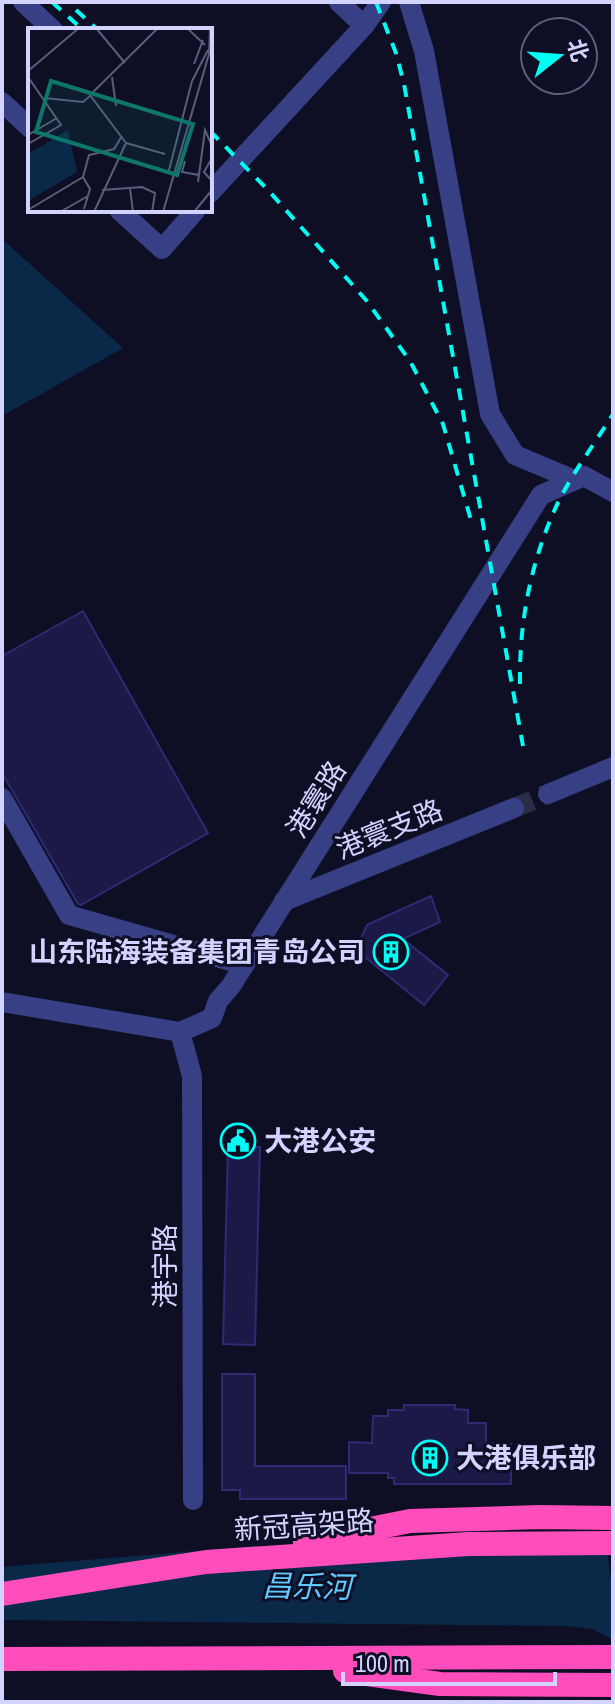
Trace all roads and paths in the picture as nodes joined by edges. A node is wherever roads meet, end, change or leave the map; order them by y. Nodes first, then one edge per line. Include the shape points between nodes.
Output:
1 (23, 2) edge
2 (339, 2) edge
3 (381, 2) edge
4 (409, 2) edge
5 (364, 26) junction
6 (51, 28) edge
7 (2, 102) edge
8 (28, 126) edge
9 (213, 184) edge
10 (121, 212) edge
11 (194, 212) edge
12 (572, 479) junction
13 (613, 492) edge
14 (613, 767) edge
15 (548, 794) tunnel mouth
16 (2, 798) edge
17 (514, 808) tunnel mouth
18 (284, 901) junction
19 (244, 965) junction
20 (2, 1002) edge
21 (180, 1032) junction
22 (193, 1500) dead end
23 (613, 1518) edge
24 (613, 1543) edge
25 (206, 1562) junction
26 (2, 1594) edge
27 (613, 1657) edge
28 (255, 1658) junction
29 (2, 1659) edge
30 (613, 1685) edge

1 - 6 lane
2 - 5 lane
3 - 5 lane
4 - 12 lane via 424,51 490,414 515,455
5 - 9 lane
7 - 8 lane
10 - 11 lane via 162,249
12 - 13 lane via 584,476
12 - 18 lane, 港寰路 via 541,495
14 - 15 lane
16 - 19 lane via 69,915
17 - 18 lane, 港寰支路
18 - 19 lane, 港寰路
19 - 21 lane, 港寰路 via 212,1018
20 - 21 lane
21 - 22 lane, 港宇路 via 192,1076
23 - 25 highway via 410,1521
24 - 25 highway, 新冠高架路 via 468,1544
25 - 26 highway, 新冠高架路
27 - 28 highway
28 - 29 highway
28 - 30 highway via 440,1684

